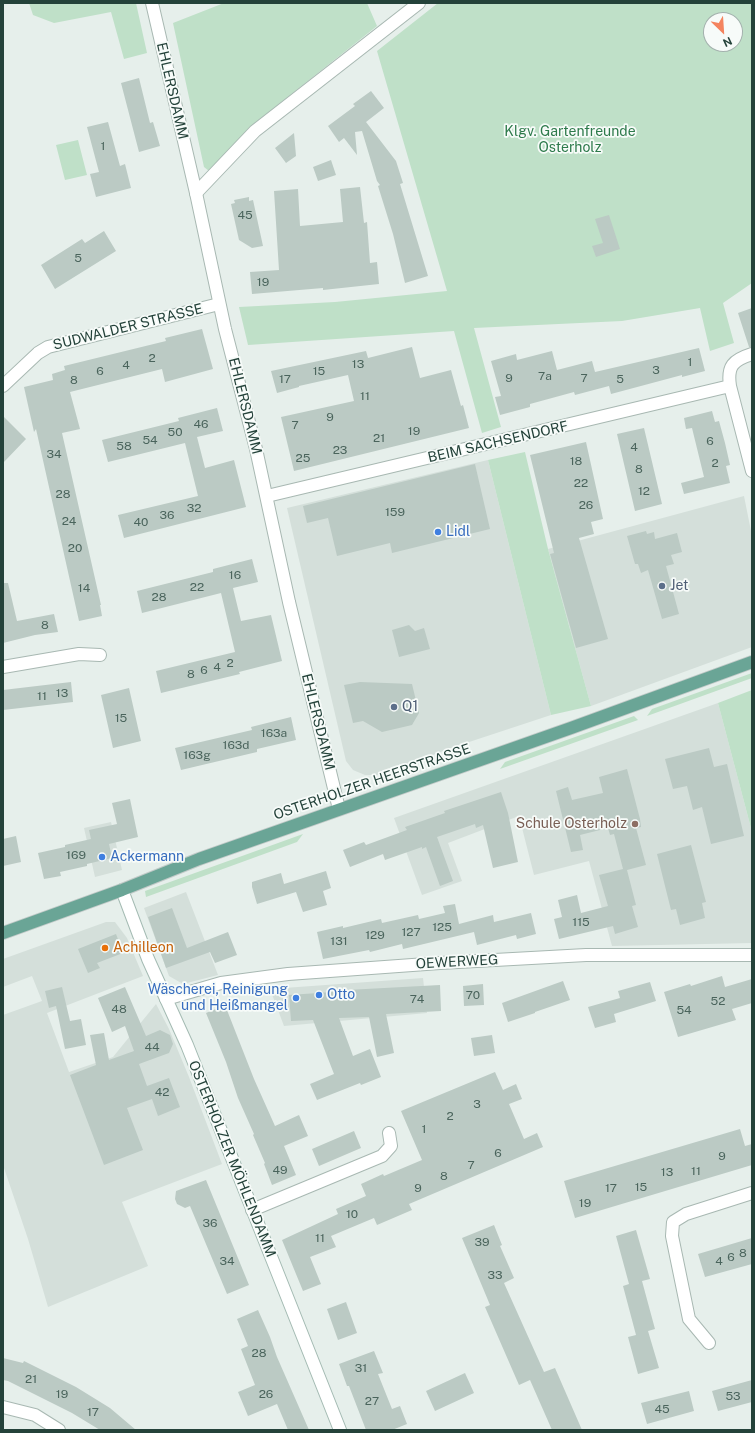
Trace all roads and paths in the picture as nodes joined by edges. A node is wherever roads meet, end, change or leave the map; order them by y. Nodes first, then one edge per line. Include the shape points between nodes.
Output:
1 (152, 3) edge
2 (419, 3) edge
3 (196, 193) junction
4 (219, 304) junction
5 (752, 354) edge
6 (3, 386) edge
7 (730, 386) junction
8 (752, 472) edge
9 (266, 496) junction
10 (100, 655) dead end
11 (752, 662) edge
12 (3, 667) edge
13 (339, 810) junction
14 (122, 890) junction
15 (3, 933) edge
16 (752, 955) edge
17 (166, 999) junction
18 (389, 1132) dead end
19 (752, 1193) edge
20 (252, 1210) junction
21 (709, 1343) dead end
22 (3, 1407) edge
23 (59, 1430) edge
24 (340, 1430) edge

1 - 3 street, EHLERSDAMM
2 - 3 street via 255,131
3 - 4 street, EHLERSDAMM
4 - 6 street, SUDWALDER STRASSE via 48,347
4 - 9 street, EHLERSDAMM
5 - 7 street via 734,362 730,369
7 - 8 street
7 - 9 street, BEIM SACHSENDORF
9 - 13 street, EHLERSDAMM
10 - 12 street via 79,654
11 - 13 main road, OSTERHOLZER HEERSTRASSE
13 - 14 main road, OSTERHOLZER HEERSTRASSE via 199,859
14 - 15 main road, OSTERHOLZER HEERSTRASSE
14 - 17 street, OSTERHOLZER MÖHLENDAMM
16 - 17 street, OEWERWEG via 586,956 296,973 221,983
17 - 20 street, OSTERHOLZER MÖHLENDAMM
18 - 20 street via 391,1146 382,1156
19 - 21 street via 686,1214 673,1222 672,1236 689,1319
20 - 24 street, OSTERHOLZER MÖHLENDAMM
22 - 23 street via 34,1415

